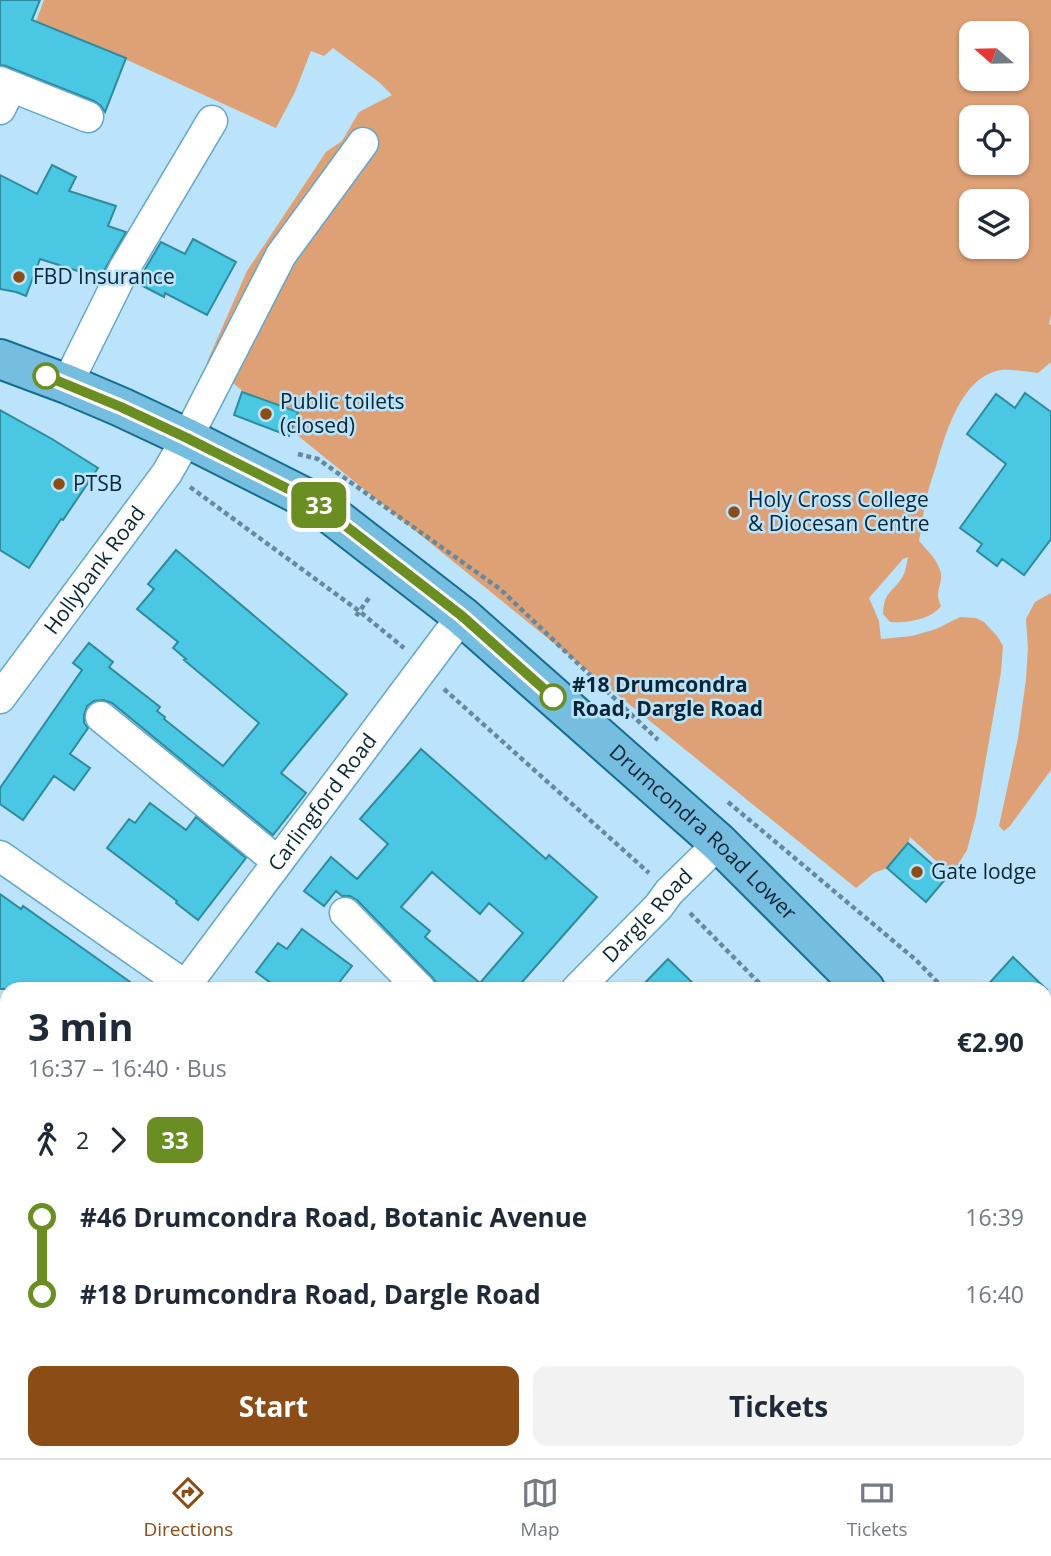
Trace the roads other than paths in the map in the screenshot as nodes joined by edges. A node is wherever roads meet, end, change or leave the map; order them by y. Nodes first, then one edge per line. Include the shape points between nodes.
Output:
1 (4, 93) edge
2 (88, 117) dead end
3 (212, 121) dead end
4 (363, 143) dead end
5 (0, 359) edge
6 (67, 384) junction
7 (187, 438) junction
8 (462, 616) junction
9 (0, 698) edge
10 (101, 717) dead end
11 (719, 843) junction
12 (0, 856) edge
13 (277, 861) junction
14 (345, 913) dead end
15 (178, 982) edge
16 (190, 982) edge
17 (412, 982) edge
18 (584, 982) edge
19 (858, 982) edge

1 - 2 street
3 - 6 street via 124,269
4 - 7 street, Hollybank Road via 281,255
5 - 6 main road, Drumcondra Road Lower
6 - 7 main road, Drumcondra Road Lower
7 - 8 main road, Drumcondra Road Lower via 316,503
7 - 9 street, Hollybank Road via 167,472
8 - 11 main road, Drumcondra Road Lower
8 - 13 street, Carlingford Road
10 - 13 street
11 - 18 street, Dargle Road
11 - 19 main road, Drumcondra Road Lower
12 - 15 street
13 - 16 street, Carlingford Road
14 - 17 street

